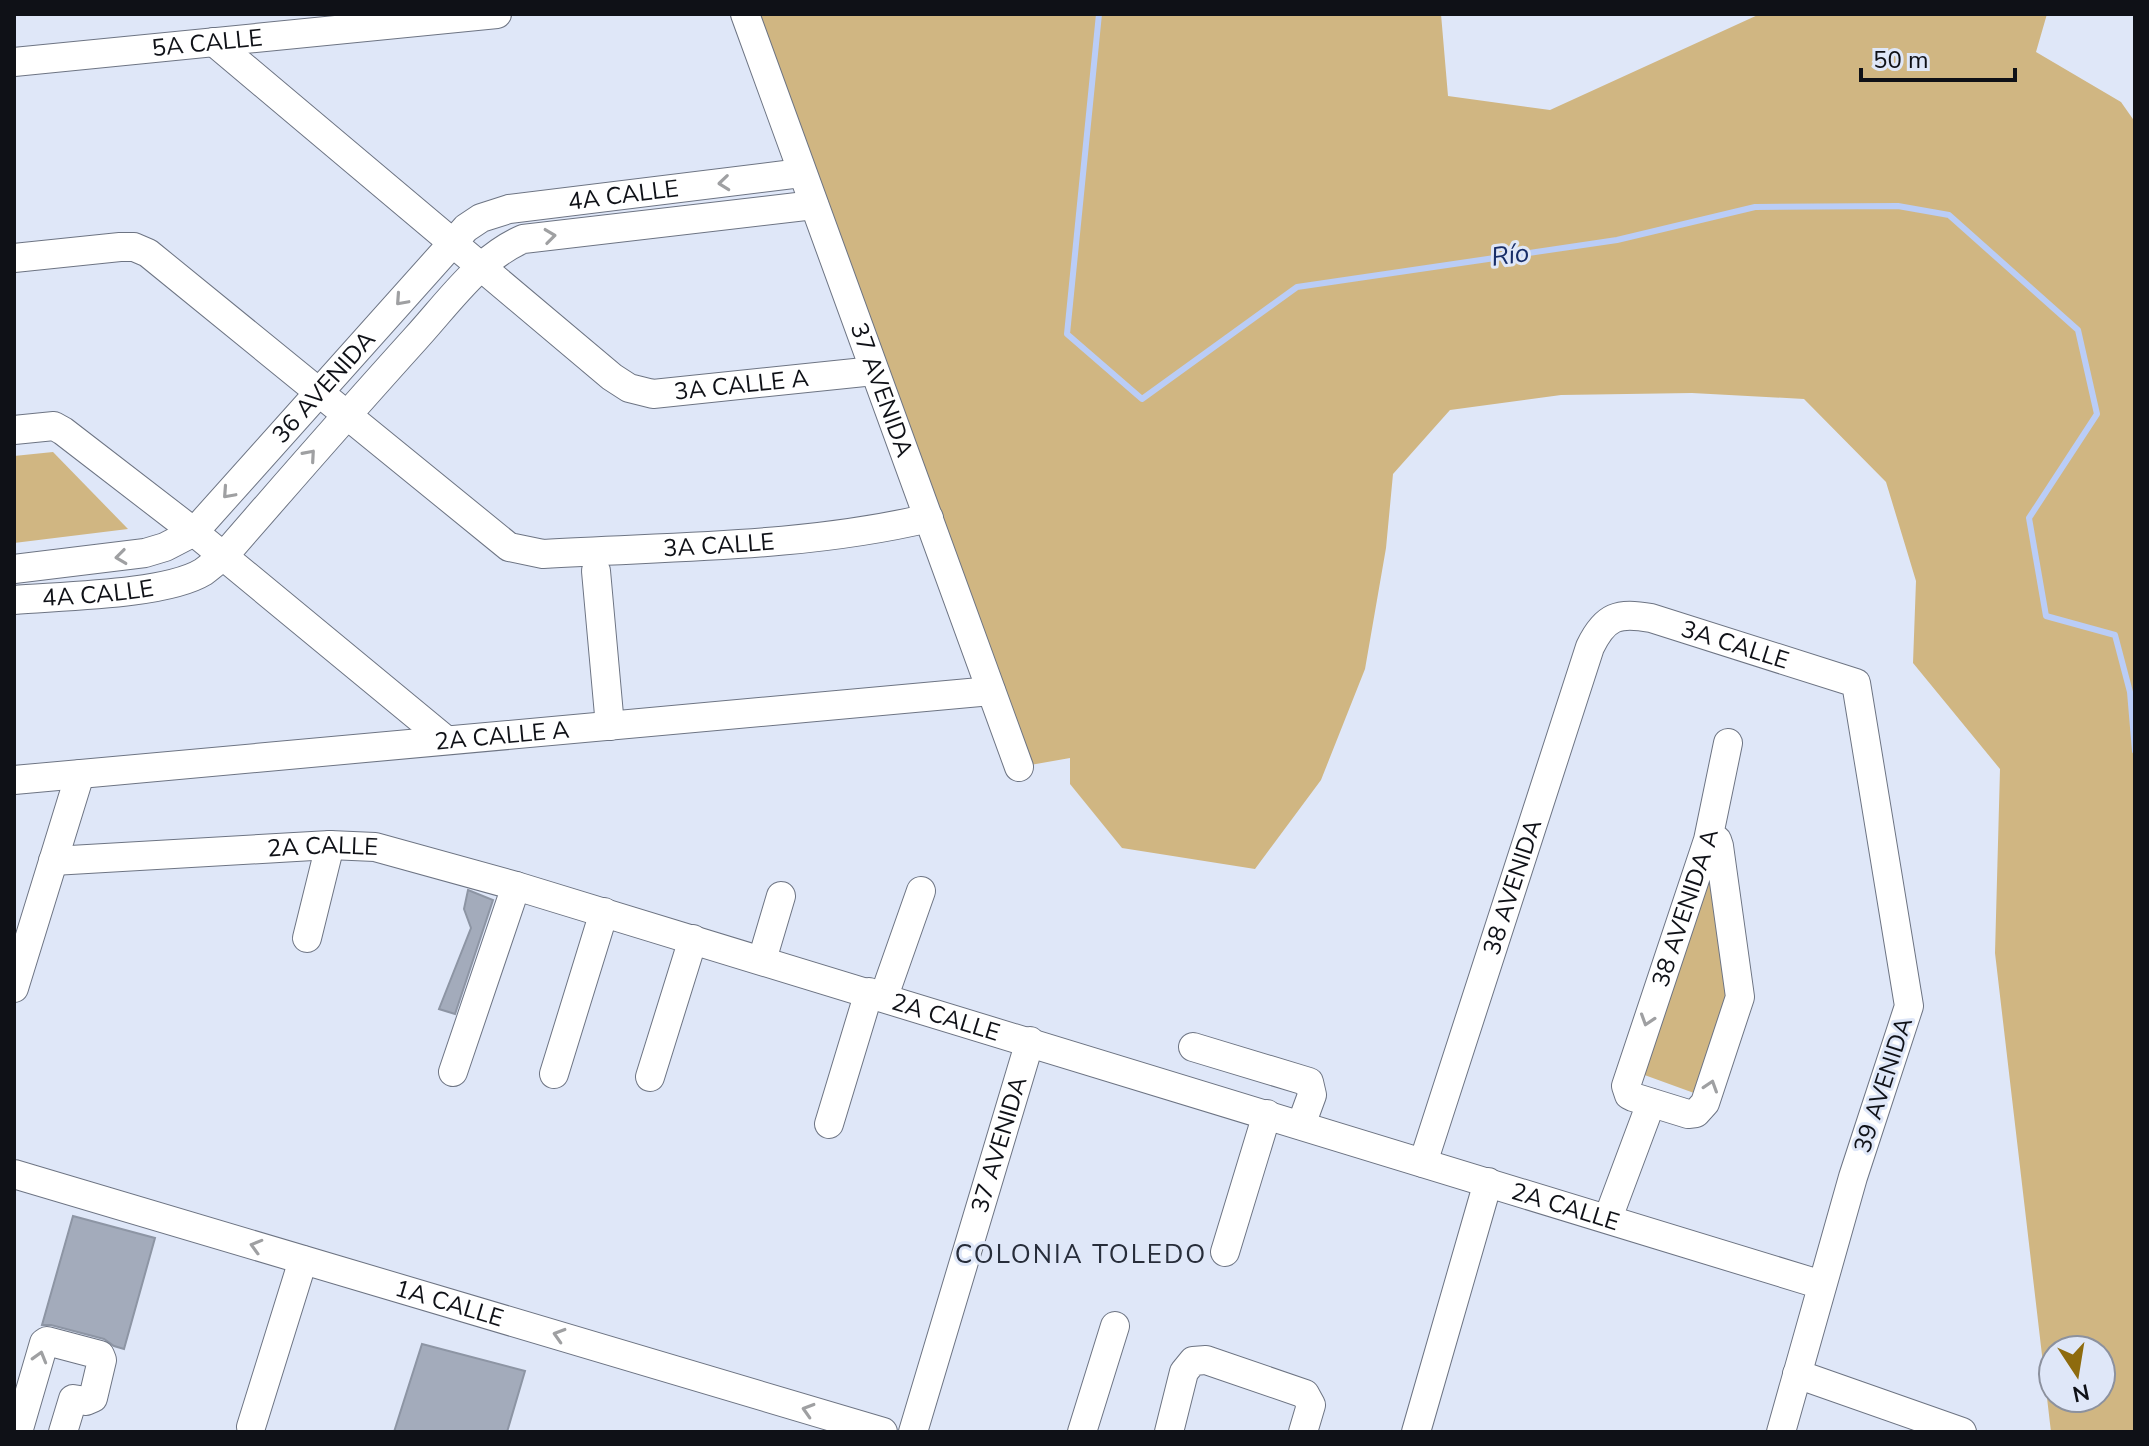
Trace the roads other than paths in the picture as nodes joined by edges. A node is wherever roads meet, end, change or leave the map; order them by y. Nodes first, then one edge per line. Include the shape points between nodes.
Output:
1 (497, 14) edge
2 (745, 14) edge
3 (214, 42) junction
4 (14, 62) edge
5 (801, 173) junction
6 (814, 205) junction
7 (454, 242) junction
8 (14, 258) edge
9 (481, 267) junction
10 (874, 371) junction
11 (319, 391) junction
12 (346, 414) junction
13 (14, 430) edge
14 (929, 518) junction
15 (194, 532) junction
16 (223, 557) junction
17 (14, 569) edge
18 (596, 571) dead end
19 (14, 600) edge
20 (1612, 618) joint
21 (1856, 683) joint
22 (991, 691) junction
23 (610, 726) junction
24 (446, 740) junction
25 (1728, 743) dead end
26 (1019, 767) dead end
27 (80, 774) junction
28 (14, 780) edge
29 (1708, 840) junction
30 (330, 845) junction
31 (53, 861) junction
32 (516, 886) junction
33 (921, 891) dead end
34 (781, 896) dead end
35 (604, 912) junction
36 (307, 938) dead end
37 (693, 939) junction
38 (762, 960) junction
39 (14, 988) edge
40 (876, 994) junction
41 (1030, 1041) junction
42 (1193, 1047) dead end
43 (453, 1072) dead end
44 (554, 1074) dead end
45 (650, 1077) dead end
46 (1651, 1103) junction
47 (1267, 1114) junction
48 (829, 1124) dead end
49 (1301, 1125) junction
50 (1423, 1163) junction
51 (14, 1174) edge
52 (1488, 1182) junction
53 (1608, 1218) junction
54 (1225, 1252) dead end
55 (303, 1260) junction
56 (1822, 1285) junction
57 (1115, 1326) dead end
58 (1797, 1374) junction
59 (251, 1427) dead end
60 (18, 1432) edge
61 (63, 1432) edge
62 (883, 1432) edge
63 (913, 1432) edge
64 (1082, 1432) edge
65 (1169, 1432) edge
66 (1303, 1432) edge
67 (1416, 1432) edge
68 (1781, 1432) edge
69 (1962, 1432) edge

1 - 3 street, 5A CALLE
2 - 5 street, 37 AVENIDA
3 - 4 street, 5A CALLE
3 - 7 street, 3A CALLE A
5 - 6 street, 37 AVENIDA
5 -> 7 street, 4A CALLE via 509,209 481,218
9 -> 6 street, 4A CALLE via 523,239
6 - 10 street, 37 AVENIDA
7 - 9 street, 3A CALLE A
7 -> 11 street, 36 AVENIDA
8 - 11 street via 134,247 161,261
9 - 10 street, 3A CALLE A via 629,388 653,394
9 - 12 street, 36 AVENIDA
10 - 14 street, 37 AVENIDA
11 - 12 street
11 -> 15 street, 36 AVENIDA
12 - 14 street, 3A CALLE via 509,547 543,554 795,540 871,532
16 -> 12 street, 36 AVENIDA
13 - 15 street via 54,426 63,431
14 - 22 street, 37 AVENIDA
15 - 16 street
15 -> 17 street via 145,553
16 - 19 street, 4A CALLE via 178,582
16 - 24 street
18 - 23 street
20 - 21 street, 3A CALLE via 1651,618
20 - 50 street, 38 AVENIDA via 1597,631 1590,647
21 - 56 street, 39 AVENIDA via 1909,1006
22 - 23 street, 2A CALLE A
22 - 26 street, 37 AVENIDA
23 - 24 street, 2A CALLE A
24 - 27 street, 2A CALLE A
25 - 29 street
27 - 28 street, 2A CALLE A
27 - 31 street
29 -> 46 street, 38 AVENIDA A via 1626,1086 1629,1095
46 -> 29 street, 38 AVENIDA A via 1688,1114 1701,1109 1740,997 1719,846 1717,840
30 - 31 street, 2A CALLE
30 - 32 street, 2A CALLE via 375,847
30 - 36 street
31 - 39 street
32 - 35 street, 2A CALLE
32 - 43 street
33 - 40 street
34 - 38 street
35 - 37 street, 2A CALLE
35 - 44 street
37 - 38 street, 2A CALLE
37 - 45 street
38 - 40 street, 2A CALLE
40 - 41 street, 2A CALLE
40 - 48 street
41 - 47 street, 2A CALLE
41 - 63 street, 37 AVENIDA
42 - 49 street via 1309,1082 1312,1095
46 - 53 street
47 - 49 street, 2A CALLE
47 - 54 street
49 - 50 street, 2A CALLE
50 - 52 street, 2A CALLE
55 -> 51 street, 1A CALLE
52 - 53 street, 2A CALLE
52 - 67 street
53 - 56 street, 2A CALLE
55 - 59 street
62 -> 55 street, 1A CALLE
56 - 58 street, 39 AVENIDA
57 - 64 street
58 - 68 street, 39 AVENIDA
58 - 69 street
60 -> 61 street via 47,1341 100,1355 102,1360 93,1398 73,1399
65 - 66 street via 1184,1372 1193,1361 1206,1360 1305,1394 1311,1405

